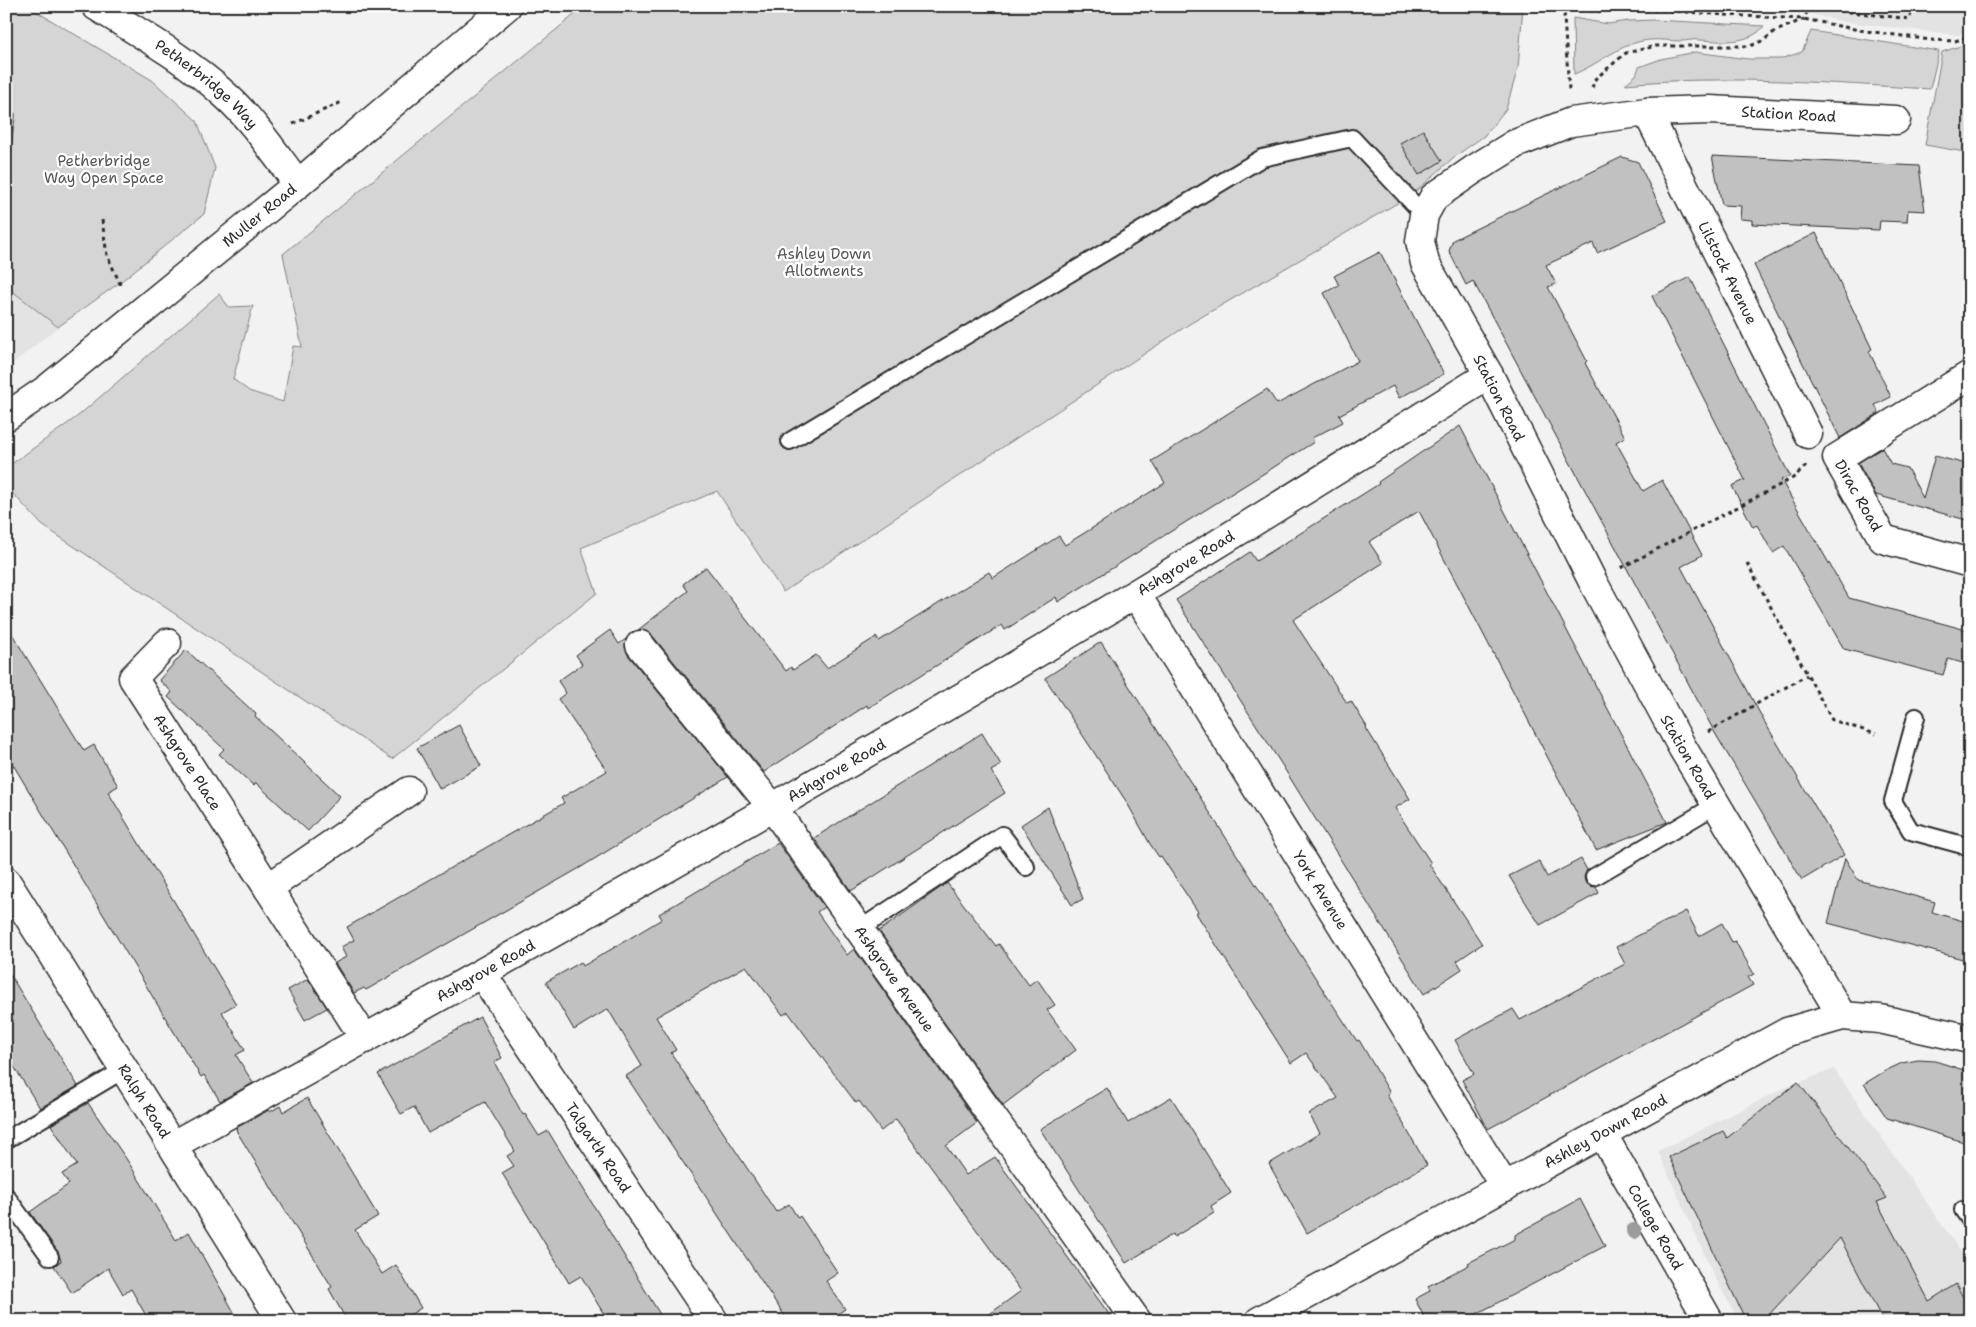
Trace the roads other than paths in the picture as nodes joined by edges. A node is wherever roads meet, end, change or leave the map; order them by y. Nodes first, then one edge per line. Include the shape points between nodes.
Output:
1 (96, 6) edge
2 (507, 6) edge
3 (1647, 112) junction
4 (1896, 120) dead end
5 (298, 184) junction
6 (1424, 215) junction
7 (1970, 375) edge
8 (1489, 376) junction
9 (6, 417) edge
10 (790, 441) dead end
11 (1811, 446) road end
12 (1970, 563) edge
13 (1136, 594) junction
14 (168, 643) dead end
15 (640, 645) dead end
16 (1916, 717) dead end
17 (409, 791) dead end
18 (1716, 805) junction
19 (773, 808) junction
20 (1970, 847) edge
21 (1026, 867) dead end
22 (1594, 877) dead end
23 (6, 881) edge
24 (268, 888) junction
25 (860, 930) junction
26 (482, 974) junction
27 (1842, 1016) junction
28 (365, 1039) junction
29 (1970, 1039) edge
30 (125, 1069) junction
31 (1603, 1135) junction
32 (6, 1140) edge
33 (173, 1145) junction
34 (1505, 1187) junction
35 (6, 1196) edge
36 (50, 1257) dead end
37 (282, 1321) edge
38 (714, 1321) edge
39 (1137, 1321) edge
40 (1259, 1321) edge
41 (1709, 1321) edge

1 - 5 street, Petherbridge Way via 156,43 224,94 242,111
2 - 5 street, Muller Road
3 - 4 street, Station Road via 1710,110
3 - 6 street, Station Road via 1583,120 1515,144 1434,197
3 - 11 street, Lilstock Avenue
5 - 9 street, Muller Road via 47,389
6 - 8 street, Station Road via 1420,241 1425,263
6 - 10 lane via 1352,138 1262,158
7 - 12 street, Dirac Road via 1837,458 1883,539
8 - 13 street, Ashgrove Road
8 - 18 street, Station Road via 1593,582
13 - 19 street, Ashgrove Road
13 - 34 street, York Avenue
14 - 24 street, Ashgrove Place via 133,678
15 - 19 street, Ashgrove Avenue
16 - 20 lane via 1893,801 1911,831
17 - 24 street
18 - 22 lane
18 - 27 street, Station Road
19 - 25 street, Ashgrove Avenue
19 - 26 street, Ashgrove Road
21 - 25 lane via 1002,835
23 - 30 street, Ralph Road
24 - 28 street, Ashgrove Place
25 - 39 street, Ashgrove Avenue
26 - 28 street, Ashgrove Road
26 - 38 street, Talgarth Road
27 - 29 street, Ashley Down Road via 1880,1019
27 - 31 street, Ashley Down Road via 1787,1032
28 - 33 street, Ashgrove Road
30 - 32 lane
30 - 33 street, Ralph Road
31 - 34 street, Ashley Down Road
31 - 41 street, College Road
33 - 37 street, Ralph Road
34 - 40 street, Ashley Down Road
35 - 36 lane

